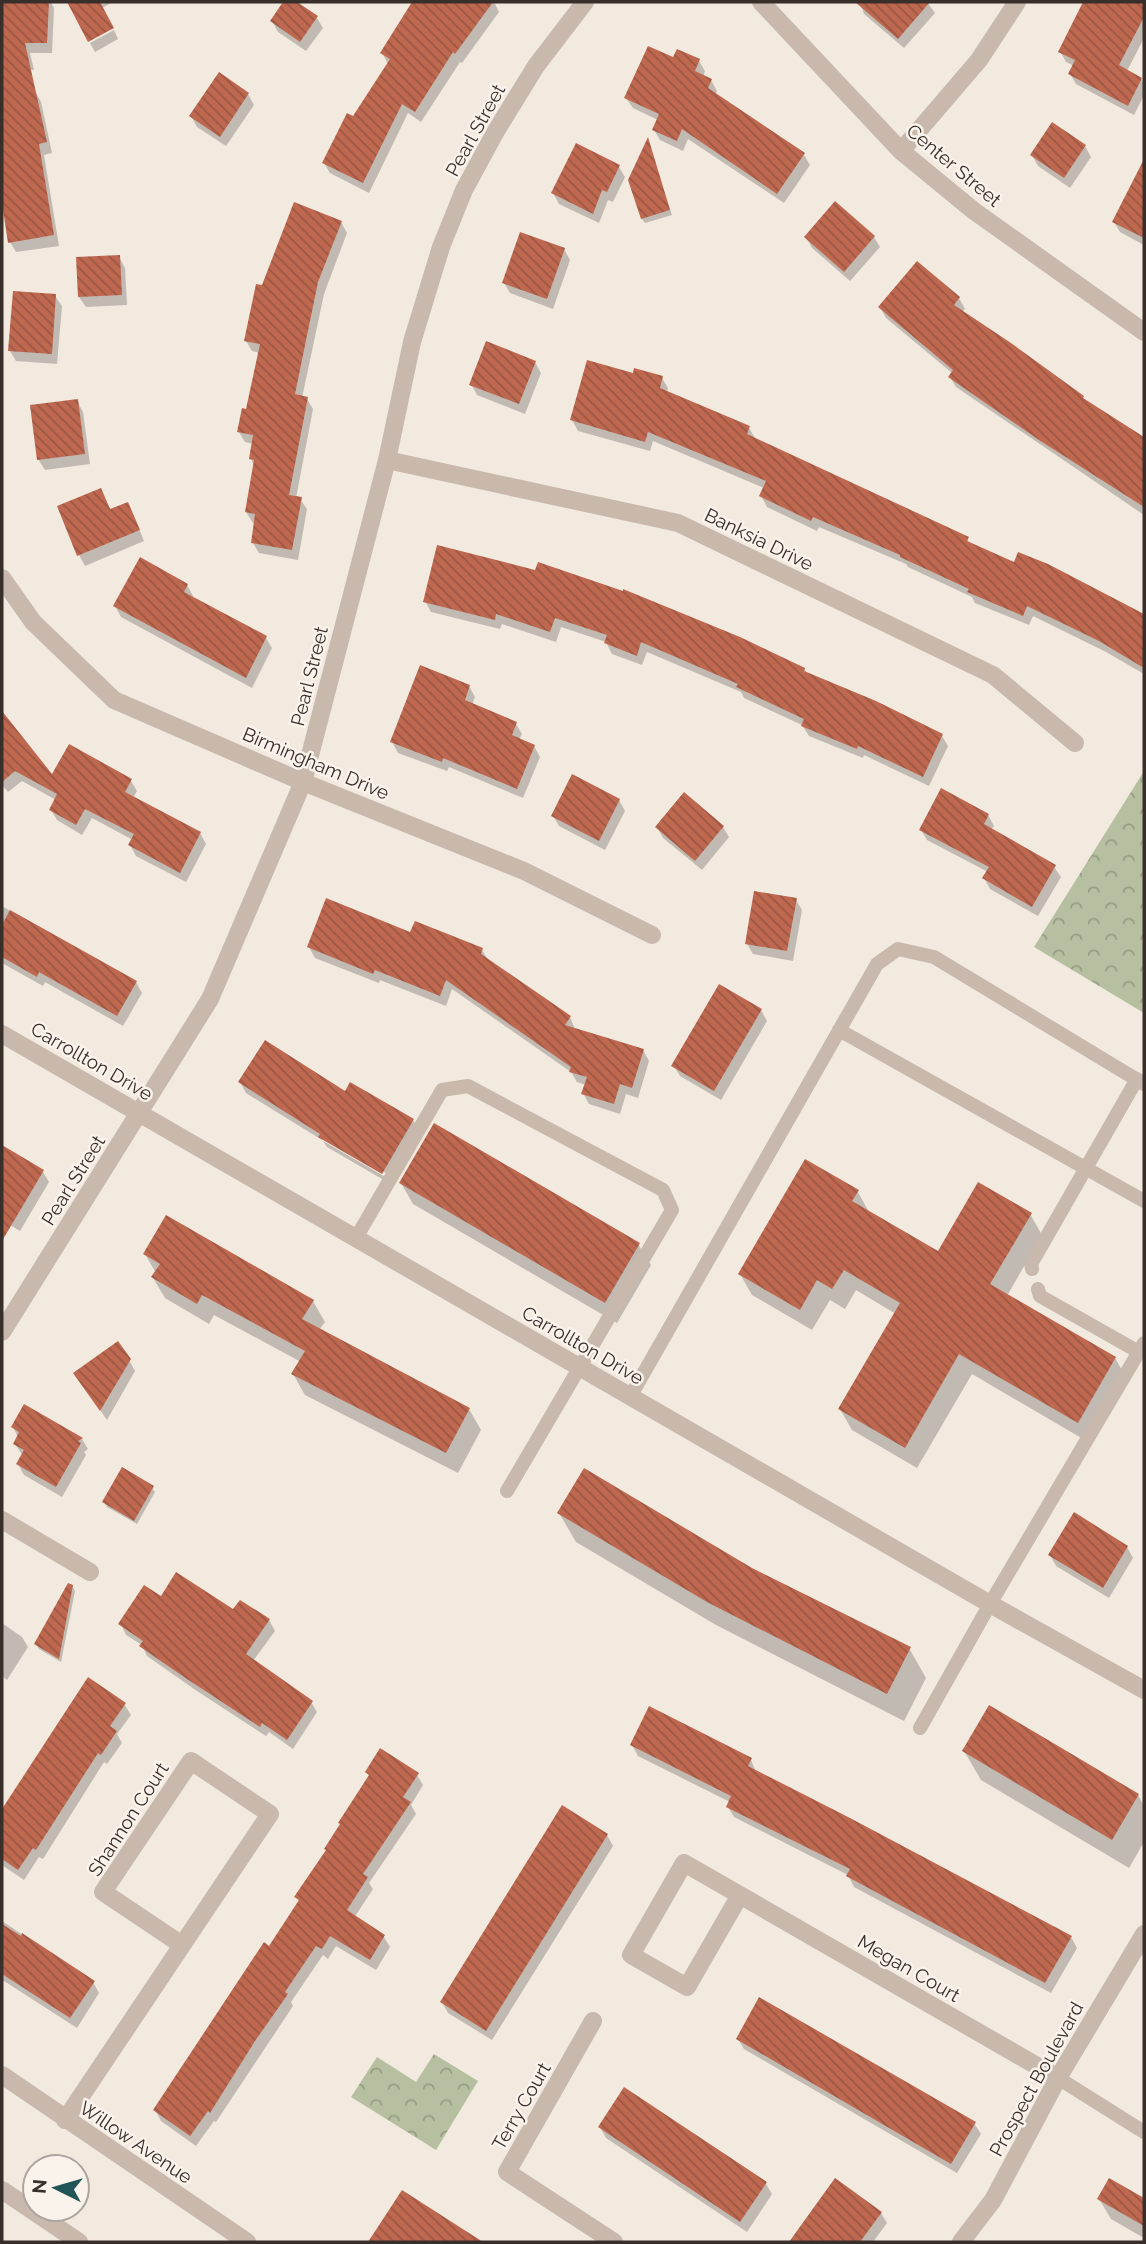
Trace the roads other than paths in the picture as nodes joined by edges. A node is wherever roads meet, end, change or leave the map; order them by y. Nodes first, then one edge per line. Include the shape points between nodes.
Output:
1 (585, 2) edge
2 (761, 2) edge
3 (1017, 2) edge
4 (901, 151) junction
5 (1144, 332) edge
6 (387, 460) junction
7 (2, 578) edge
8 (1075, 743) dead end
9 (303, 782) junction
10 (652, 935) dead end
11 (839, 1030) junction
12 (2, 1034) edge
13 (1141, 1082) edge
14 (141, 1113) junction
15 (1087, 1168) junction
16 (1144, 1201) edge
17 (356, 1238) junction
18 (1032, 1269) dead end
19 (1038, 1289) dead end
20 (2, 1332) edge
21 (1142, 1348) edge
22 (578, 1368) junction
23 (630, 1397) junction
24 (507, 1491) dead end
25 (2, 1521) edge
26 (90, 1572) dead end
27 (990, 1604) junction
28 (1144, 1690) edge
29 (920, 1728) dead end
30 (740, 1895) junction
31 (1144, 1934) edge
32 (182, 1945) junction
33 (593, 2021) dead end
34 (2, 2075) edge
35 (1058, 2078) junction
36 (65, 2120) junction
37 (1144, 2132) edge
38 (2, 2190) edge
39 (79, 2242) edge
40 (247, 2242) edge
41 (614, 2242) edge
42 (961, 2242) edge

1 - 6 street, Pearl Street via 536,66 464,190 412,342
2 - 4 street, Center Street
3 - 4 street via 979,60
4 - 5 street, Center Street via 974,211
6 - 8 street, Banksia Drive via 678,523 993,675
6 - 9 street, Pearl Street
7 - 9 street, Birmingham Drive via 33,622 114,700
9 - 10 street, Birmingham Drive via 524,871
9 - 14 street, Pearl Street via 210,999
11 - 13 lane via 877,964 898,949 934,957
11 - 15 lane
11 - 23 lane
12 - 14 street, Carrollton Drive
13 - 15 lane
14 - 17 street, Carrollton Drive
14 - 20 street, Pearl Street
15 - 16 lane
15 - 18 lane
17 - 22 street, Carrollton Drive
17 - 22 lane via 442,1090 468,1086 663,1190 672,1210
19 - 21 lane via 1040,1296
21 - 27 lane
22 - 23 street, Carrollton Drive
22 - 24 lane
23 - 27 street, Carrollton Drive
25 - 26 street
27 - 28 street, Carrollton Drive
27 - 29 lane
30 - 30 street, Megan Court via 684,1863 631,1955 687,1987
30 - 35 street, Megan Court
31 - 35 street, Prospect Boulevard
32 - 32 street, Shannon Court via 270,1814 191,1761 103,1892
32 - 36 street, Shannon Court
33 - 41 street, Terry Court via 507,2172
34 - 36 street, Willow Avenue
35 - 37 lane
35 - 42 street, Prospect Boulevard via 993,2200
36 - 40 street, Willow Avenue
38 - 39 street

